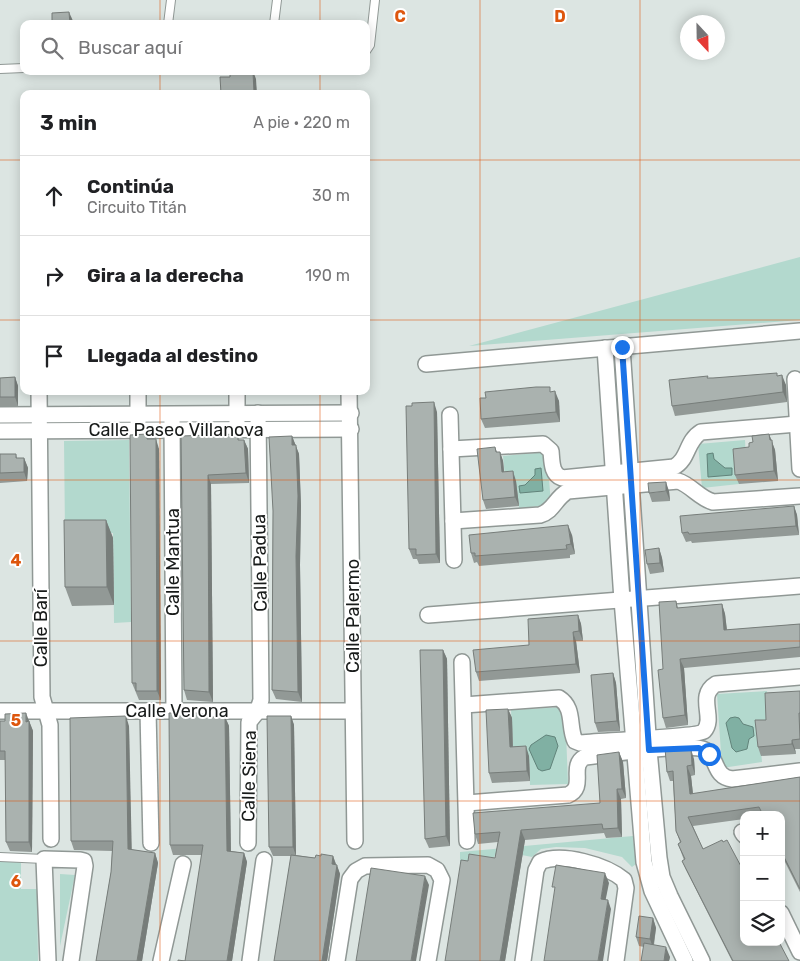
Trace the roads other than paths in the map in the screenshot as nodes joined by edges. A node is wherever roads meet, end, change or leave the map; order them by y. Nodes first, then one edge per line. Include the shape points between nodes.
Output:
1 (171, 0) edge
2 (277, 0) edge
3 (375, 0) edge
4 (168, 20) edge
5 (274, 20) edge
6 (370, 45) edge
7 (0, 68) edge
8 (20, 68) edge
9 (800, 331) edge
10 (622, 347) junction
11 (605, 348) junction
12 (426, 364) dead end
13 (795, 379) dead end
14 (39, 395) edge
15 (138, 395) edge
16 (237, 395) edge
17 (349, 395) edge
18 (237, 413) junction
19 (258, 413) junction
20 (351, 413) junction
21 (39, 414) junction
22 (138, 414) junction
23 (172, 414) junction
24 (0, 415) edge
25 (450, 415) dead end
26 (797, 424) junction
27 (351, 429) junction
28 (40, 430) junction
29 (138, 430) junction
30 (172, 430) junction
31 (237, 430) junction
32 (258, 430) junction
33 (0, 431) edge
34 (451, 450) junction
35 (800, 469) edge
36 (630, 478) junction
37 (614, 480) junction
38 (800, 496) edge
39 (453, 522) junction
40 (454, 560) dead end
41 (800, 586) edge
42 (638, 598) junction
43 (622, 600) junction
44 (428, 616) dead end
45 (462, 662) dead end
46 (800, 677) edge
47 (464, 705) junction
48 (46, 710) junction
49 (0, 711) edge
50 (148, 711) junction
51 (174, 711) junction
52 (353, 711) junction
53 (257, 712) junction
54 (641, 744) junction
55 (800, 771) edge
56 (467, 803) junction
57 (51, 840) dead end
58 (355, 841) dead end
59 (467, 841) dead end
60 (151, 843) dead end
61 (248, 843) dead end
62 (0, 857) edge
63 (44, 858) junction
64 (264, 860) dead end
65 (183, 864) dead end
66 (785, 922) edge
67 (800, 952) edge
68 (687, 953) edge
69 (48, 961) edge
70 (71, 961) edge
71 (161, 961) edge
72 (250, 961) edge
73 (337, 961) edge
74 (428, 961) edge
75 (523, 961) edge
76 (616, 961) edge
77 (702, 961) edge

1 - 4 lane
2 - 5 lane
3 - 6 lane
7 - 8 lane
9 - 10 street
10 - 11 street
10 - 36 street
11 - 12 street
11 - 37 street
13 - 26 street
14 - 21 street, Calle Barí
15 - 22 street
16 - 18 street
17 - 20 street, Calle Palermo
18 - 19 street, Calle Paseo Villanova
18 - 23 street, Calle Paseo Villanova
18 - 31 street
19 - 20 street, Calle Paseo Villanova
19 - 32 street, Calle Padua
20 - 27 street, Calle Palermo
21 - 22 street, Calle Paseo Villanova
21 - 24 street, Calle Paseo Villanova
21 - 28 street, Calle Barí
22 - 23 street, Calle Paseo Villanova
22 - 29 street
23 - 30 street, Calle Mantua
25 - 34 street
26 - 35 street
26 - 36 street via 701,432 694,436 680,464
27 - 32 street, Calle Paseo Villanova
27 - 52 street, Calle Palermo
28 - 29 street, Calle Paseo Villanova
28 - 33 street, Calle Paseo Villanova
28 - 48 street, Calle Barí via 42,696
29 - 30 street, Calle Paseo Villanova
30 - 31 street, Calle Paseo Villanova
30 - 51 street, Calle Mantua
31 - 32 street, Calle Paseo Villanova
32 - 53 street, Calle Padua via 261,700
34 - 37 street via 544,444 551,451 556,476
34 - 39 street
36 - 37 street
36 - 38 street via 685,483 702,499 712,502
36 - 42 street
37 - 39 street via 568,492 556,500 552,509 540,515
37 - 43 street
39 - 40 street
41 - 42 street
42 - 43 street
42 - 54 street
43 - 44 street
43 - 54 street
45 - 47 street
46 - 54 street via 716,684 707,694 707,725 704,731
47 - 54 street via 559,698 569,708 575,741
47 - 56 street
48 - 49 street, Calle Verona
48 - 50 street, Calle Verona
48 - 57 street, Calle Barí via 50,725
50 - 51 street, Calle Verona
50 - 60 street
51 - 53 street, Calle Verona
52 - 53 street, Calle Verona
52 - 58 street, Calle Palermo
53 - 61 street, Calle Siena via 249,722
54 - 55 street via 706,750 724,778
54 - 56 street via 579,760 578,786 568,795
54 - 68 street via 662,876
56 - 59 street
62 - 63 lane
63 - 69 street
63 - 70 street via 84,861
64 - 72 street
65 - 71 street
66 - 67 street
68 - 77 street
73 - 74 street via 350,879 356,871 364,866 428,865 437,870 442,880
75 - 76 street via 536,870 540,862 548,858 588,862 624,880 626,888

